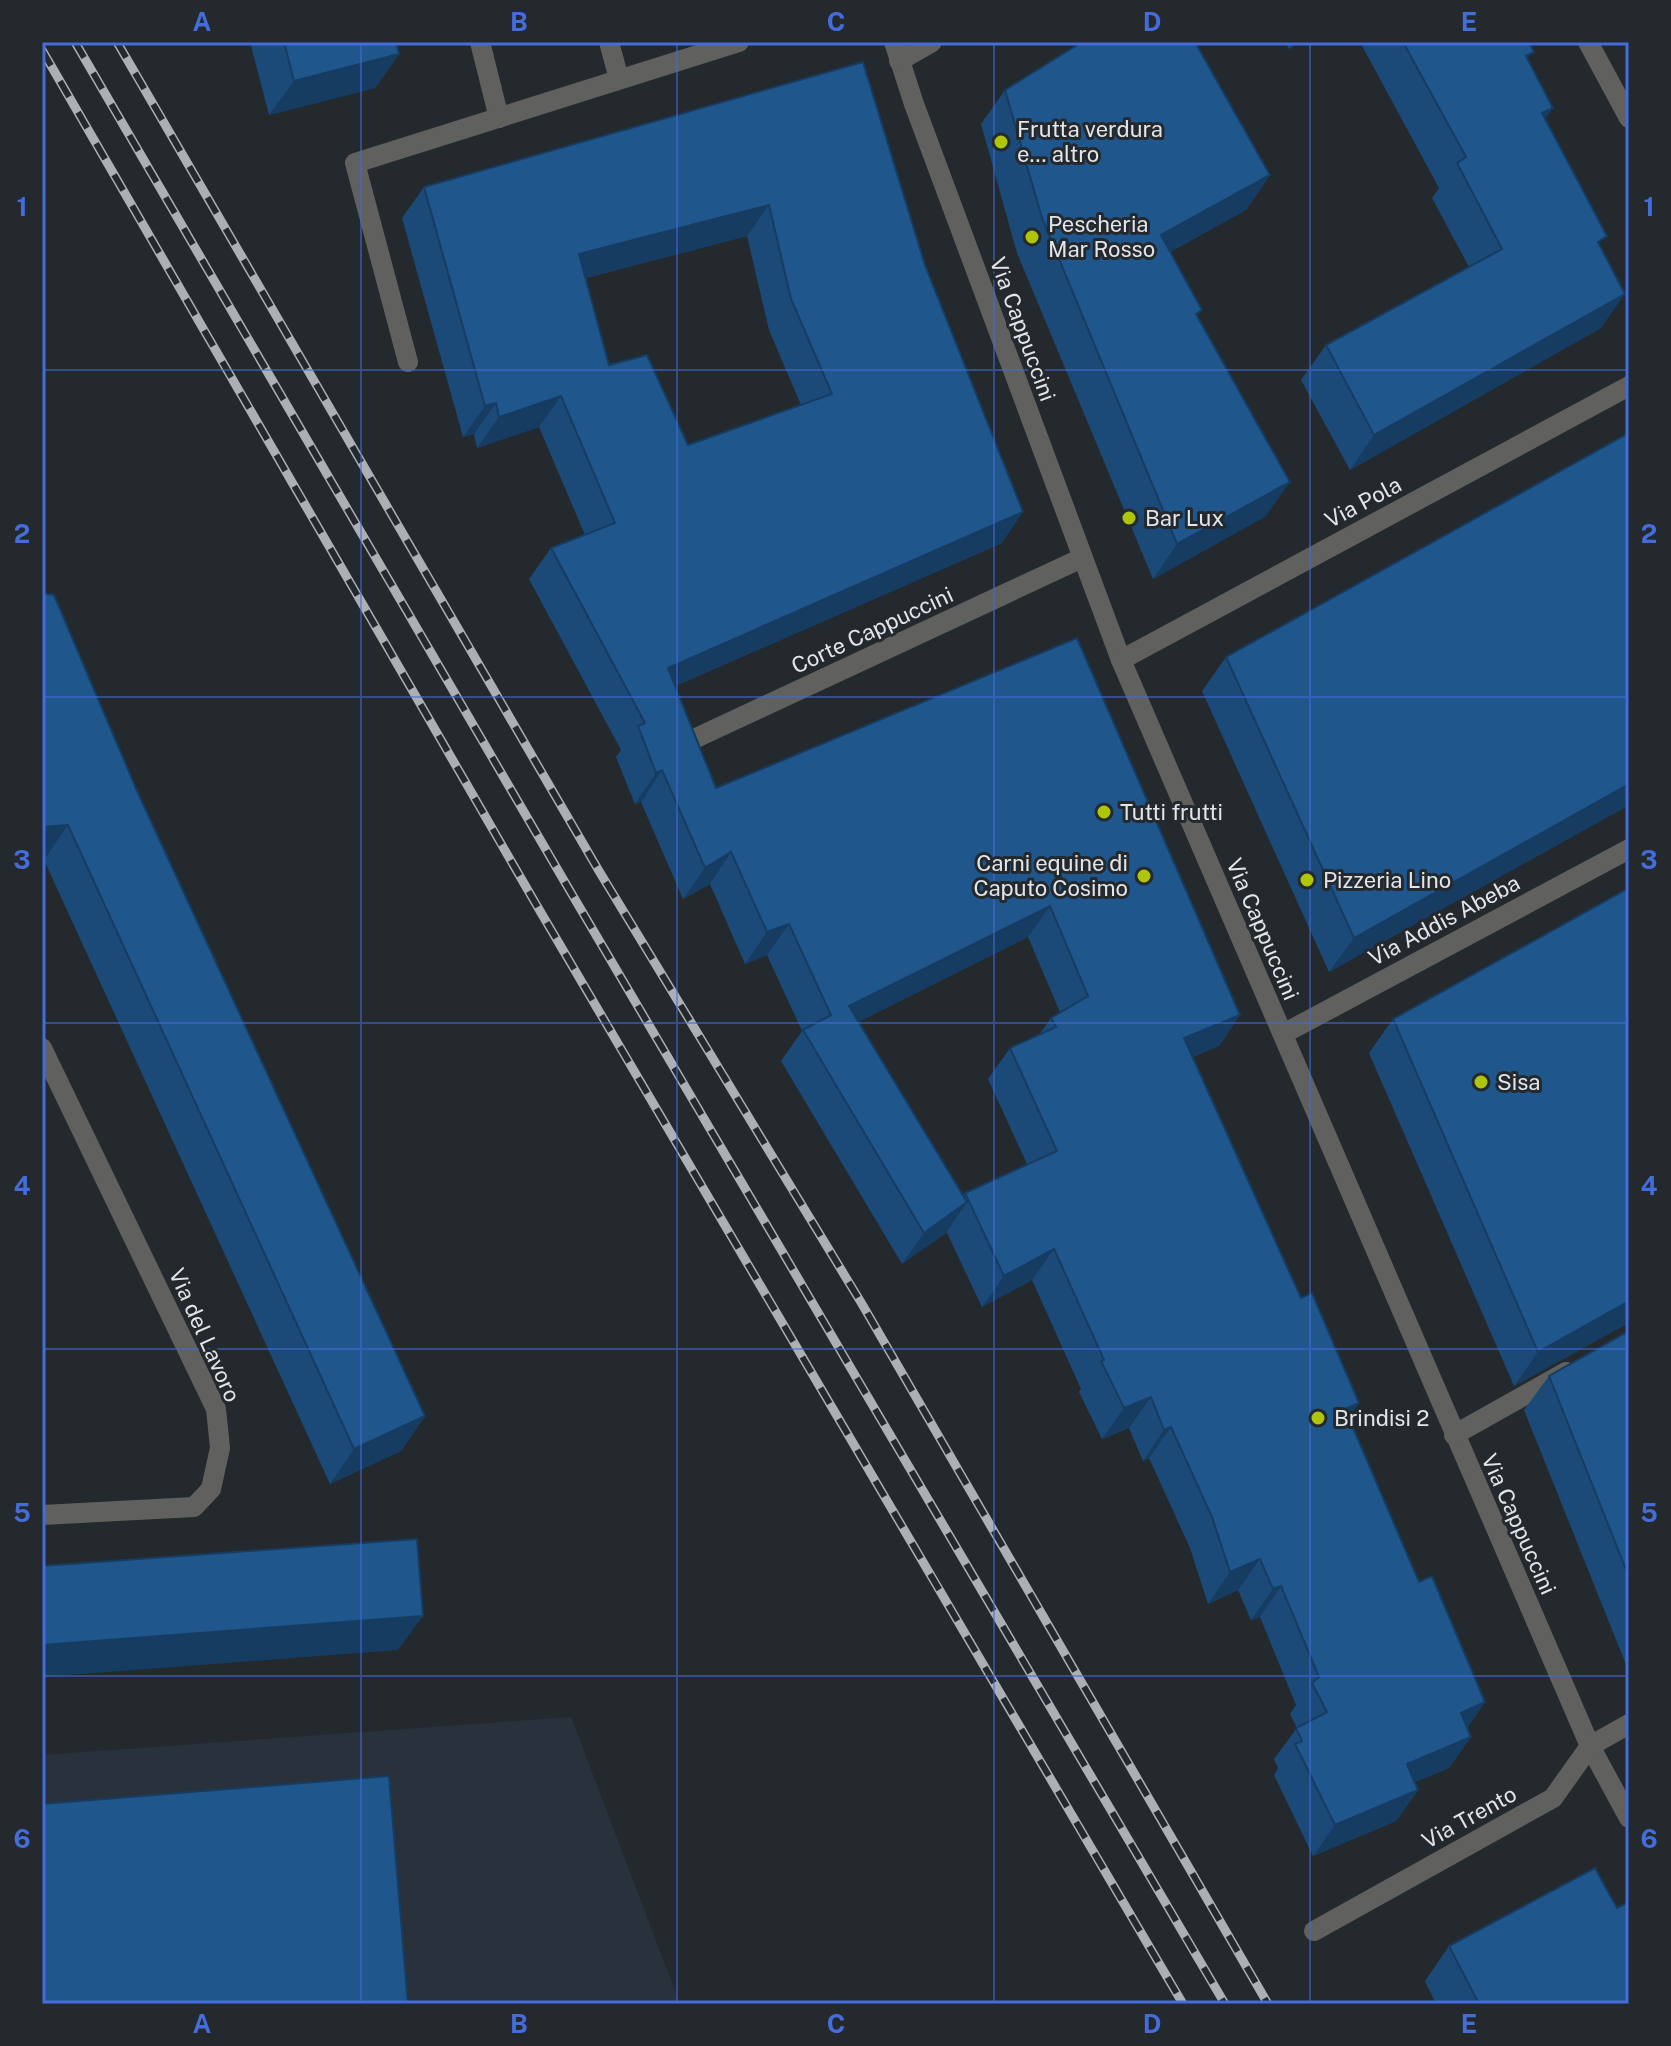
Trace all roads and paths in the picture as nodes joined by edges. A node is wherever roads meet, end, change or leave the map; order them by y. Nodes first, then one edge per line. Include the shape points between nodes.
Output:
1 (480, 42) edge
2 (609, 42) edge
3 (739, 42) edge
4 (932, 42) edge
5 (1588, 42) edge
6 (897, 52) edge
7 (619, 79) junction
8 (499, 118) junction
9 (1629, 118) edge
10 (408, 362) dead end
11 (1629, 386) edge
12 (1082, 558) junction
13 (1121, 660) junction
14 (681, 745) edge
15 (1629, 849) edge
16 (1283, 1034) junction
17 (42, 1048) edge
18 (1588, 1360) edge
19 (1454, 1435) junction
20 (42, 1515) edge
21 (1629, 1724) edge
22 (1590, 1746) junction
23 (1629, 1818) edge
24 (1314, 1931) dead end

1 - 8 street
2 - 7 street
3 - 7 street
4 - 6 street
5 - 9 street
6 - 12 street, Via Cappuccini
7 - 8 street
8 - 10 street via 355,163
11 - 13 street, Via Pola
12 - 13 street, Via Cappuccini
12 - 14 street, Corte Cappuccini
13 - 16 street, Via Cappuccini
15 - 16 street, Via Addis Abeba
16 - 19 street, Via Cappuccini
17 - 20 street, Via del Lavoro via 216,1409 220,1448 211,1489 194,1507
18 - 19 street
19 - 22 street, Via Cappuccini
21 - 22 street, Via Trento
22 - 23 street, Via Cappuccini
22 - 24 street, Via Trento via 1553,1798

